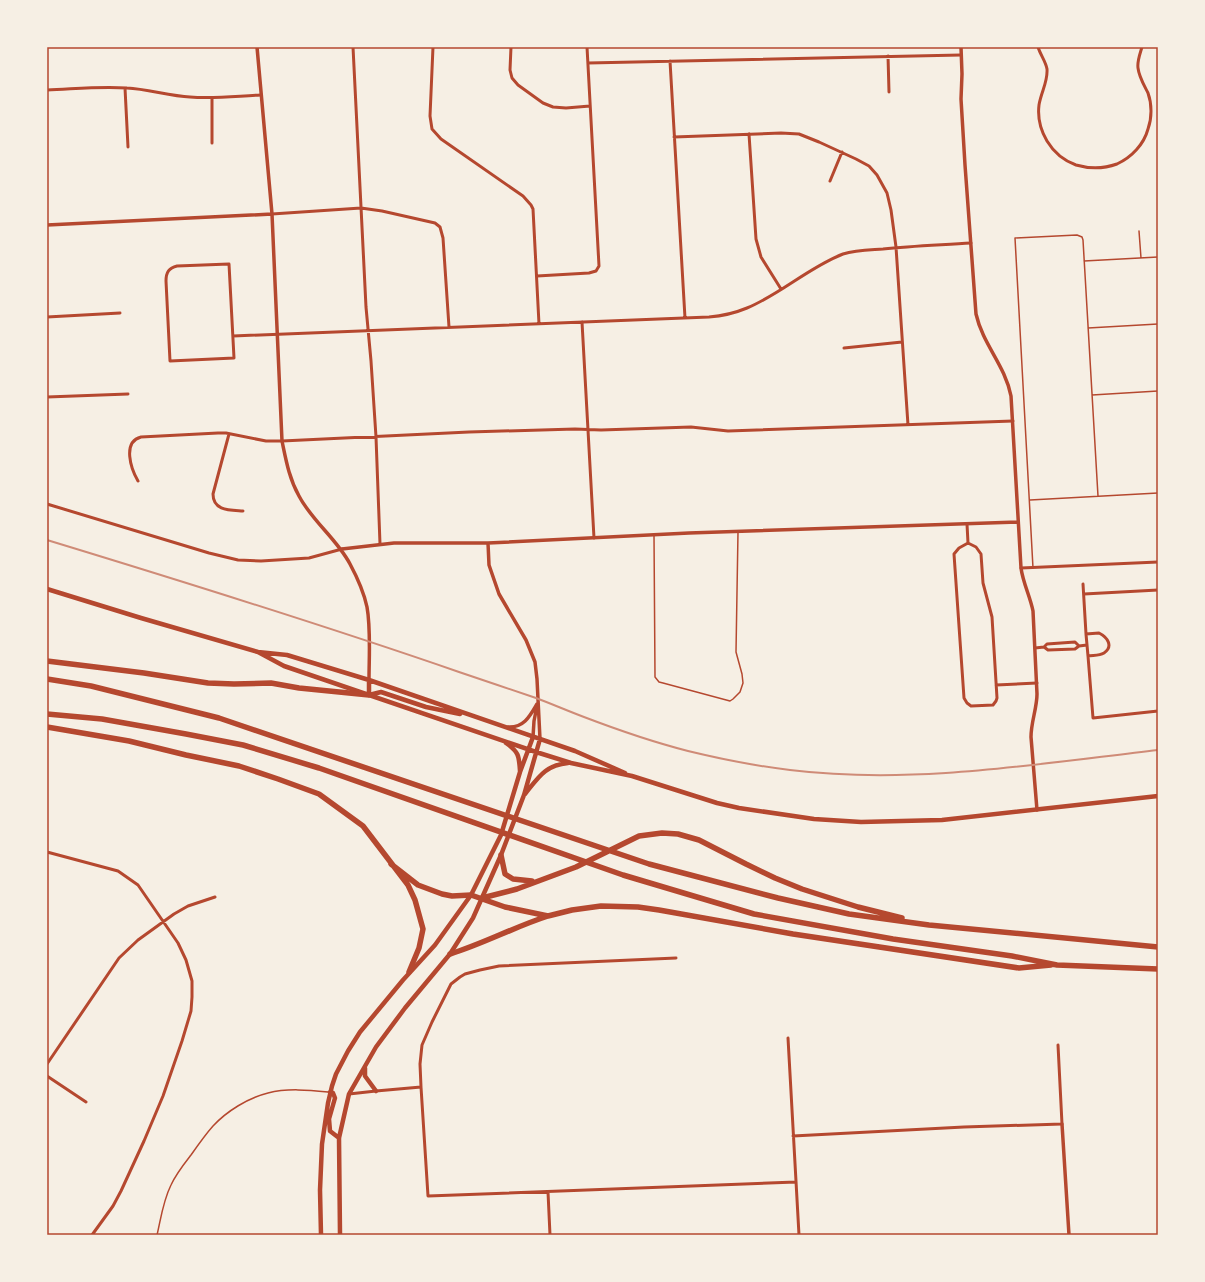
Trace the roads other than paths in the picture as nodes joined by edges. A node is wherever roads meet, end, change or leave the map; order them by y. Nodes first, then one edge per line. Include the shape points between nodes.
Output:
1 (257, 47) edge
2 (353, 47) edge
3 (433, 47) edge
4 (511, 47) edge
5 (587, 47) edge
6 (961, 47) edge
7 (1038, 47) edge
8 (1142, 47) edge
9 (961, 55) junction
10 (888, 56) junction
11 (670, 61) junction
12 (588, 63) junction
13 (126, 88) junction
14 (47, 90) edge
15 (889, 92) dead end
16 (261, 95) junction
17 (212, 98) junction
18 (590, 106) junction
19 (750, 134) junction
20 (674, 137) junction
21 (212, 143) dead end
22 (128, 147) dead end
23 (842, 152) junction
24 (830, 181) dead end
25 (361, 208) junction
26 (272, 214) junction
27 (47, 225) edge
28 (1139, 231) dead end
29 (971, 243) junction
30 (896, 248) junction
31 (1158, 257) edge
32 (1141, 258) junction
33 (1084, 261) junction
34 (537, 276) junction
35 (781, 290) junction
36 (120, 313) dead end
37 (47, 317) edge
38 (685, 318) junction
39 (582, 322) junction
40 (539, 324) junction
41 (1158, 324) edge
42 (449, 327) junction
43 (1088, 328) junction
44 (368, 331) junction
45 (277, 334) junction
46 (233, 336) junction
47 (902, 342) junction
48 (844, 348) dead end
49 (1158, 391) edge
50 (128, 394) dead end
51 (1092, 395) junction
52 (47, 396) edge
53 (1013, 422) junction
54 (908, 425) junction
55 (588, 429) junction
56 (229, 434) junction
57 (376, 437) junction
58 (282, 441) junction
59 (138, 481) dead end
60 (1158, 493) edge
61 (1098, 496) junction
62 (1030, 500) junction
63 (47, 504) edge
64 (243, 511) dead end
65 (1018, 522) junction
66 (967, 524) junction
67 (738, 532) junction
68 (654, 535) junction
69 (594, 538) junction
70 (488, 543) junction
71 (968, 543) junction
72 (380, 544) junction
73 (342, 549) junction
74 (1158, 562) edge
75 (1021, 568) junction
76 (1033, 568) junction
77 (1083, 584) dead end
78 (47, 589) edge
79 (1158, 590) edge
80 (1084, 594) junction
81 (1086, 634) junction
82 (1087, 645) junction
83 (1079, 646) junction
84 (1044, 647) junction
85 (1035, 648) junction
86 (258, 652) junction
87 (1088, 656) junction
88 (47, 661) edge
89 (47, 679) edge
90 (369, 680) junction
91 (1037, 683) junction
92 (996, 685) junction
93 (369, 695) junction
94 (537, 703) junction
95 (1158, 711) edge
96 (47, 714) edge
97 (470, 715) junction
98 (47, 727) edge
99 (505, 727) junction
100 (533, 737) junction
101 (540, 739) junction
102 (502, 740) junction
103 (529, 749) junction
104 (536, 752) junction
105 (571, 763) junction
106 (520, 772) junction
107 (632, 776) junction
108 (524, 795) junction
109 (1158, 796) edge
110 (1037, 810) junction
111 (47, 852) edge
112 (500, 855) junction
113 (391, 864) junction
114 (537, 882) junction
115 (471, 895) junction
116 (215, 897) dead end
117 (481, 898) junction
118 (548, 916) junction
119 (164, 922) junction
120 (929, 925) junction
121 (1158, 947) edge
122 (450, 954) junction
123 (676, 958) dead end
124 (1057, 965) junction
125 (1158, 969) edge
126 (409, 972) junction
127 (788, 1038) dead end
128 (1058, 1045) dead end
129 (47, 1064) edge
130 (365, 1066) junction
131 (47, 1076) edge
132 (421, 1087) junction
133 (376, 1091) junction
134 (330, 1092) junction
135 (349, 1094) junction
136 (86, 1102) dead end
137 (1062, 1124) junction
138 (794, 1136) junction
139 (339, 1138) junction
140 (796, 1182) junction
141 (548, 1192) junction
142 (92, 1235) edge
143 (157, 1235) edge
144 (321, 1235) edge
145 (340, 1235) edge
146 (550, 1235) edge
147 (799, 1235) edge
148 (1069, 1235) edge

1 - 16 street
2 - 25 street
3 - 34 street via 430,116 432,129 441,139 526,198 534,216
4 - 18 street via 510,70 518,86 547,105 566,108
5 - 12 street
6 - 9 street
7 - 8 street via 1047,70 1039,105 1043,134 1063,159 1094,168 1104,168 1121,162 1135,151 1146,136 1151,107 1138,69
9 - 10 street
9 - 29 street via 961,99
10 - 11 street
10 - 15 street
11 - 12 street
11 - 20 street
12 - 18 street
13 - 14 street
13 - 17 street via 177,96
13 - 22 street
16 - 17 street
16 - 26 street
17 - 21 street
18 - 34 street via 599,266 596,271 589,273
19 - 20 street
19 - 23 street via 799,134
19 - 35 street via 756,239 762,257
20 - 38 street
23 - 24 street
23 - 30 street via 868,166 885,186
25 - 26 street
25 - 42 street via 382,210 435,223 440,227 444,245
25 - 44 street
26 - 27 street
26 - 45 street
28 - 32 lane
29 - 30 street
29 - 53 street via 978,323 1006,378 1011,396
30 - 35 street via 845,253
30 - 47 street
31 - 32 lane
32 - 33 lane
33 - 43 lane
33 - 62 lane via 1082,237 1076,235 1015,238
34 - 40 street
35 - 38 street via 734,313
36 - 37 street
38 - 39 street
39 - 40 street
39 - 55 street
40 - 42 street
41 - 43 lane
42 - 44 street
43 - 51 lane
44 - 45 street
44 - 57 street
45 - 46 street
45 - 58 street
46 - 46 street via 229,264 178,266 168,270 166,281 170,361 234,358
47 - 48 street
47 - 54 street
49 - 51 lane
50 - 52 street
51 - 61 lane
53 - 54 street
53 - 65 street
54 - 55 street via 728,431 691,427
55 - 57 street
55 - 69 street
56 - 58 street
56 - 59 street via 138,438 130,450 131,468
56 - 64 street via 213,500 220,508
57 - 58 street
57 - 72 street
58 - 73 street via 288,472 299,497
60 - 61 lane
61 - 62 lane
62 - 76 lane
63 - 73 street via 238,560 309,558
65 - 66 street
65 - 75 street
66 - 67 street
66 - 71 street
67 - 68 street
67 - 68 lane via 736,652 743,683 740,692 730,701 659,682 655,677
68 - 69 street
69 - 70 street
70 - 72 street
70 - 94 street via 489,565 499,594 526,640 535,662
71 - 92 street via 976,547 980,554 983,583 992,617
71 - 92 street via 954,554 965,701 972,706 993,705 997,698
72 - 73 street
73 - 90 street via 367,606
74 - 76 street
75 - 76 street
75 - 85 street via 1031,604
77 - 80 street
78 - 86 main road
79 - 80 street
80 - 81 street
81 - 82 street
81 - 87 street via 1099,633 1110,644 1104,653
82 - 83 street
82 - 87 street
83 - 84 street via 1075,649 1048,650
83 - 84 street via 1075,642 1047,644
84 - 85 street
85 - 91 street
86 - 90 main road via 287,655
86 - 93 main road via 284,666
87 - 95 street via 1093,718
88 - 93 highway via 208,683 270,683
89 - 120 highway via 91,686 219,718 649,864 849,914
90 - 93 main road
90 - 97 main road
91 - 92 street
91 - 110 street via 1031,737
93 - 97 main road via 381,692 426,707
93 - 102 main road
94 - 99 street via 522,724
94 - 100 street
94 - 101 street
96 - 124 highway via 102,720 243,745 319,768 623,875 754,914
97 - 99 main road
98 - 113 highway via 129,741 239,766 319,794 363,826
99 - 100 main road
100 - 101 main road
100 - 103 main road
101 - 104 main road
101 - 107 main road
102 - 103 main road
102 - 106 main road via 516,750
103 - 104 main road
103 - 106 main road
104 - 105 main road
104 - 108 main road
105 - 107 main road
105 - 108 main road via 547,769
106 - 115 main road via 501,835
107 - 110 main road via 717,803 814,819 861,822 942,820
108 - 112 main road
109 - 110 main road
111 - 119 street via 118,871 138,885
112 - 114 highway via 505,874 513,879
112 - 117 main road
113 - 115 highway via 418,885 452,896
113 - 126 highway via 408,885 423,929 419,948
114 - 117 highway
114 - 120 highway via 576,867 639,836 678,834 699,840 751,867 802,889
115 - 117 highway
115 - 126 main road
116 - 119 street via 188,906
117 - 118 highway via 505,907
117 - 122 main road via 473,918
118 - 122 highway
118 - 124 highway via 586,907 638,907 792,934 1019,968
119 - 129 street via 138,940 119,958
119 - 142 street via 178,943 188,966 192,981 190,1012 169,1080 144,1141 117,1198
120 - 121 highway
122 - 130 main road via 405,1008
123 - 132 street via 499,966 460,977 448,988 424,1039
124 - 125 highway
126 - 134 main road via 360,1032 336,1074
127 - 138 street
128 - 137 street
130 - 133 main road via 365,1076
130 - 135 main road
131 - 136 street
132 - 133 street
132 - 141 street via 428,1196
133 - 135 street
134 - 139 main road via 334,1098 329,1119 330,1131
134 - 143 lane via 304,1090 267,1093 240,1105 221,1118 204,1137 171,1184
134 - 144 main road via 322,1144
135 - 139 main road
137 - 138 street
137 - 148 street
138 - 140 street
139 - 145 main road
140 - 141 street
140 - 147 street
141 - 146 street

